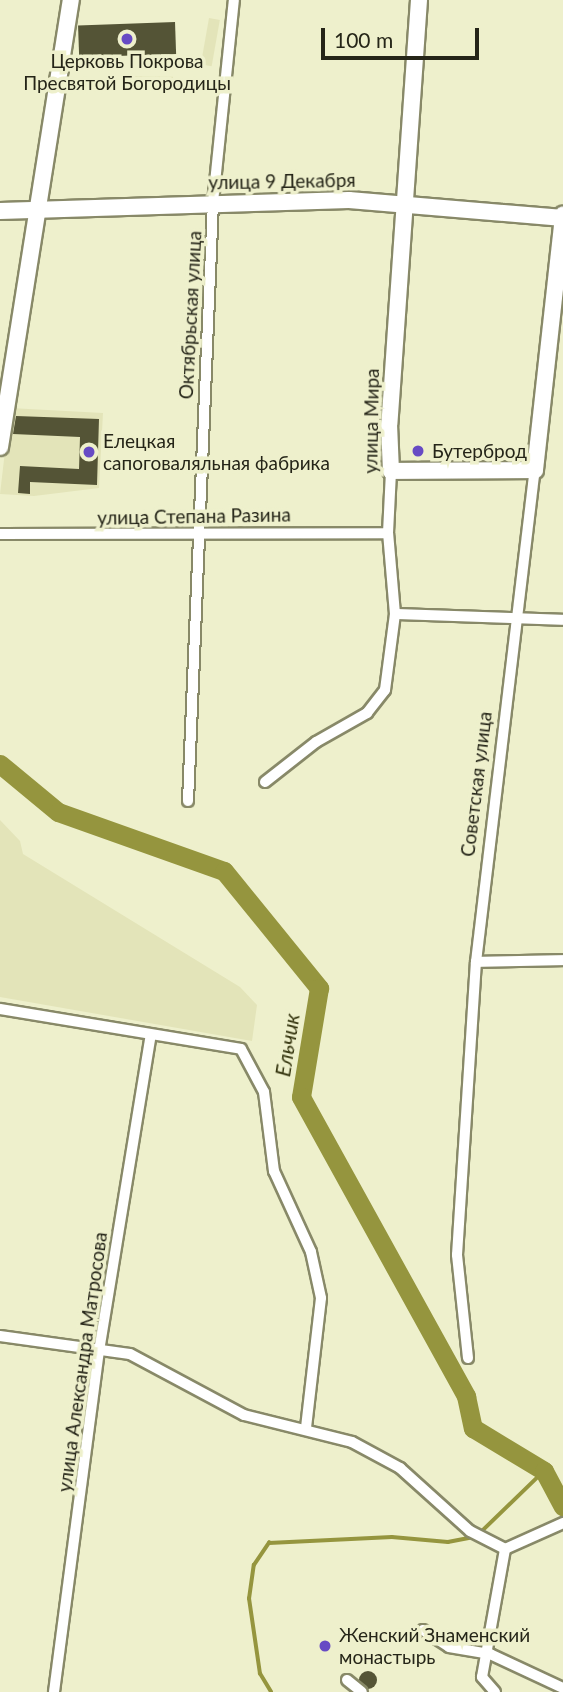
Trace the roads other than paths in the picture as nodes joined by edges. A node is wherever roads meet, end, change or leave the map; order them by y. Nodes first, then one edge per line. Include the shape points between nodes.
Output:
1 (71, 0) edge
2 (234, 0) edge
3 (419, 0) edge
4 (213, 202) junction
5 (403, 203) junction
6 (33, 210) junction
7 (0, 211) edge
8 (563, 217) edge
9 (0, 218) edge
10 (0, 447) edge
11 (535, 470) junction
12 (391, 471) junction
13 (198, 532) junction
14 (388, 533) junction
15 (0, 534) edge
16 (395, 614) junction
17 (516, 618) junction
18 (563, 620) edge
19 (265, 782) dead end
20 (188, 801) dead end
21 (563, 960) edge
22 (476, 962) junction
23 (0, 1009) edge
24 (150, 1038) junction
25 (0, 1336) edge
26 (99, 1351) junction
27 (468, 1358) dead end
28 (306, 1429) junction
29 (563, 1523) edge
30 (505, 1549) junction
31 (423, 1630) dead end
32 (490, 1654) junction
33 (347, 1680) dead end
34 (563, 1688) edge
35 (54, 1692) edge
36 (362, 1692) edge
37 (495, 1692) edge

1 - 6 main road
2 - 4 street, Октябрьская улица
3 - 5 main road, улица Мира
4 - 5 main road, улица 9 Декабря
4 - 6 main road, улица 9 Декабря
4 - 13 street, Октябрьская улица
5 - 8 main road, улица 9 Декабря
5 - 12 main road, улица Мира via 389,424
6 - 7 main road, улица 9 Декабря
6 - 9 street
6 - 10 main road
8 - 11 main road, Советская улица
11 - 12 main road
11 - 17 street, Советская улица
12 - 14 street, улица Мира
13 - 14 street, улица Степана Разина
13 - 15 street, улица Степана Разина
13 - 20 street, Октябрьская улица
14 - 16 street, улица Мира
16 - 17 street
16 - 19 street, улица Мира via 385,690 367,713 316,742
17 - 18 street
17 - 22 street, Советская улица
21 - 22 street
22 - 27 street, Советская улица via 457,1255
23 - 24 street
24 - 26 street, улица Александра Матросова
24 - 28 street via 240,1049 264,1092 274,1171 311,1252 321,1298
25 - 26 street
26 - 28 street via 130,1354 244,1415
26 - 35 street, улица Александра Матросова
28 - 30 street via 352,1442 400,1468 470,1531
29 - 30 street
30 - 32 street
31 - 32 street via 449,1647
32 - 34 street
32 - 37 street via 482,1676
33 - 36 street

